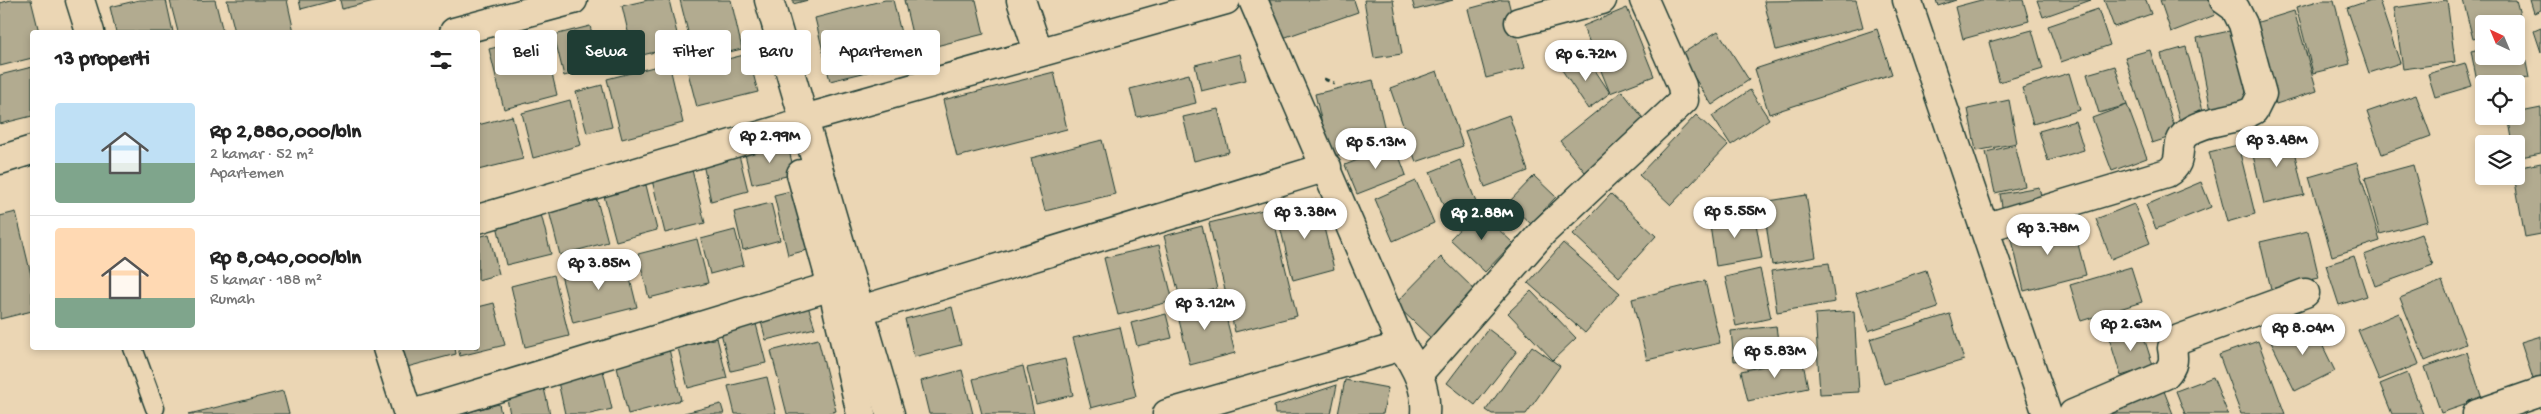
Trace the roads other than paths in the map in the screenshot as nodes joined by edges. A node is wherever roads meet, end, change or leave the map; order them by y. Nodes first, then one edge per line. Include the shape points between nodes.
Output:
1 (80, 0) edge
2 (573, 0) edge
3 (750, 0) edge
4 (768, 0) edge
5 (1021, 0) edge
6 (1226, 0) edge
7 (1253, 0) edge
8 (1602, 0) edge
9 (1644, 0) edge
10 (1907, 0) edge
11 (2224, 0) edge
12 (1519, 22) dead end
13 (89, 30) edge
14 (461, 30) edge
15 (1038, 52) junction
16 (796, 123) junction
17 (30, 151) edge
18 (0, 160) edge
19 (1327, 168) junction
20 (480, 218) edge
21 (1984, 228) junction
22 (832, 286) junction
23 (2305, 293) dead end
24 (861, 310) junction
25 (1402, 346) junction
26 (134, 350) edge
27 (388, 350) edge
28 (1419, 373) junction
29 (2541, 392) edge
30 (155, 408) dead end
31 (408, 414) edge
32 (412, 414) edge
33 (860, 414) edge
34 (890, 414) edge
35 (1167, 414) edge
36 (1425, 414) edge
37 (2048, 414) edge
38 (2073, 414) edge
39 (2477, 414) edge

1 - 13 street
2 - 14 street
3 - 16 street
4 - 16 street
5 - 15 street
6 - 15 street
7 - 19 street
8 - 12 street
9 - 28 street via 1682,86 1684,100 1543,232
10 - 21 street
11 - 21 street via 2235,8 2243,24 2262,94 2254,110 2185,134 2179,162 2168,173
15 - 16 street
16 - 20 street
16 - 22 street
16 - 24 street
17 - 18 street
19 - 24 street
19 - 25 street
21 - 37 street
22 - 32 street
22 - 33 street
23 - 38 street via 2179,340 2172,348 2174,360 2166,375
24 - 34 street
25 - 28 street
25 - 35 street
26 - 30 lane
27 - 31 street
28 - 36 street via 1426,398
29 - 39 street

